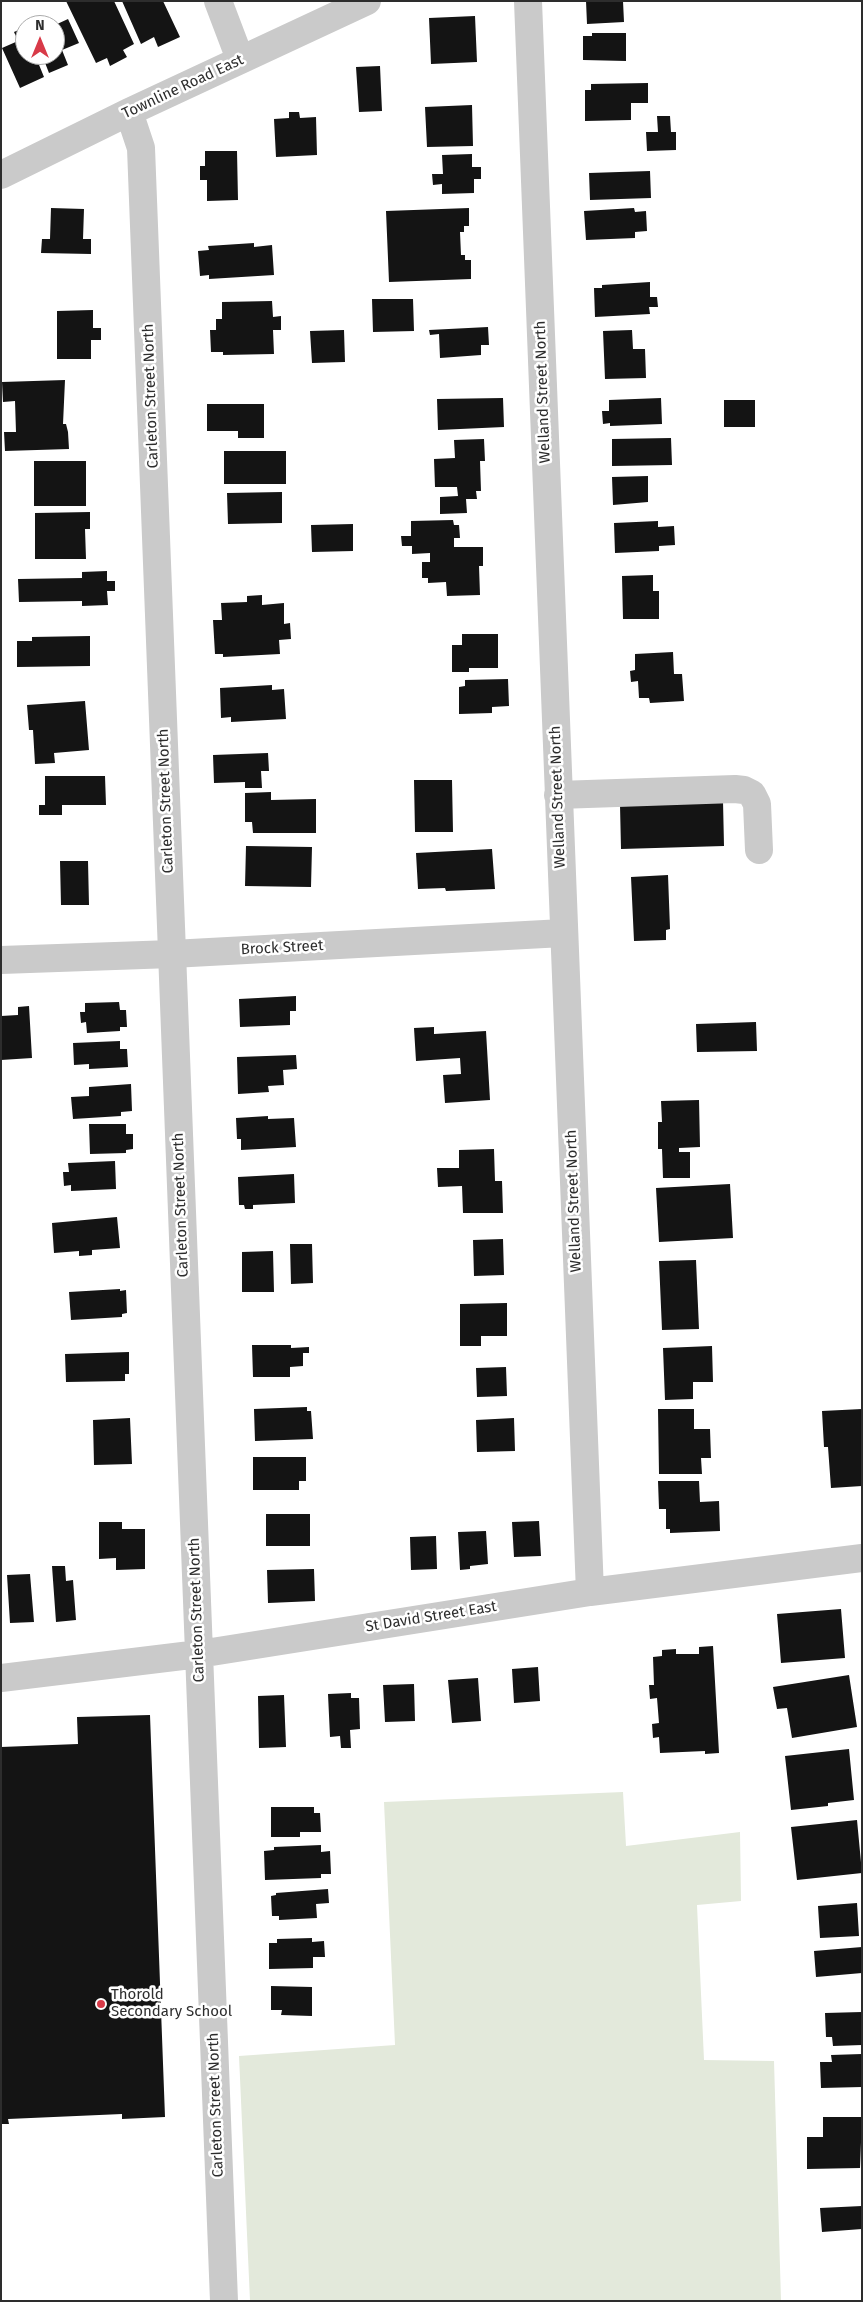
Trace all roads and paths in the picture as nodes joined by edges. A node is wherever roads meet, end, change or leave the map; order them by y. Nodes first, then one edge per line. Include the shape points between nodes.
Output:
1 (218, 1) edge
2 (367, 1) edge
3 (528, 1) edge
4 (240, 60) junction
5 (129, 112) junction
6 (1, 176) edge
7 (558, 795) junction
8 (759, 850) dead end
9 (563, 933) junction
10 (172, 954) junction
11 (1, 960) edge
12 (862, 1558) edge
13 (590, 1592) junction
14 (198, 1654) junction
15 (1, 1678) edge
16 (224, 2301) edge

1 - 4 street
2 - 4 street, Townline Road East
3 - 7 street, Welland Street North
4 - 5 street, Townline Road East
5 - 6 street, Townline Road East
5 - 10 street, Carleton Street North via 141,148
7 - 8 street via 744,790 752,794 757,804
7 - 9 street, Welland Street North
9 - 10 street, Brock Street
9 - 13 street, Welland Street North
10 - 11 street, Brock Street
10 - 14 street, Carleton Street North
12 - 13 street, St David Street East
13 - 14 street, St David Street East
14 - 15 street, St David Street East
14 - 16 street, Carleton Street North

